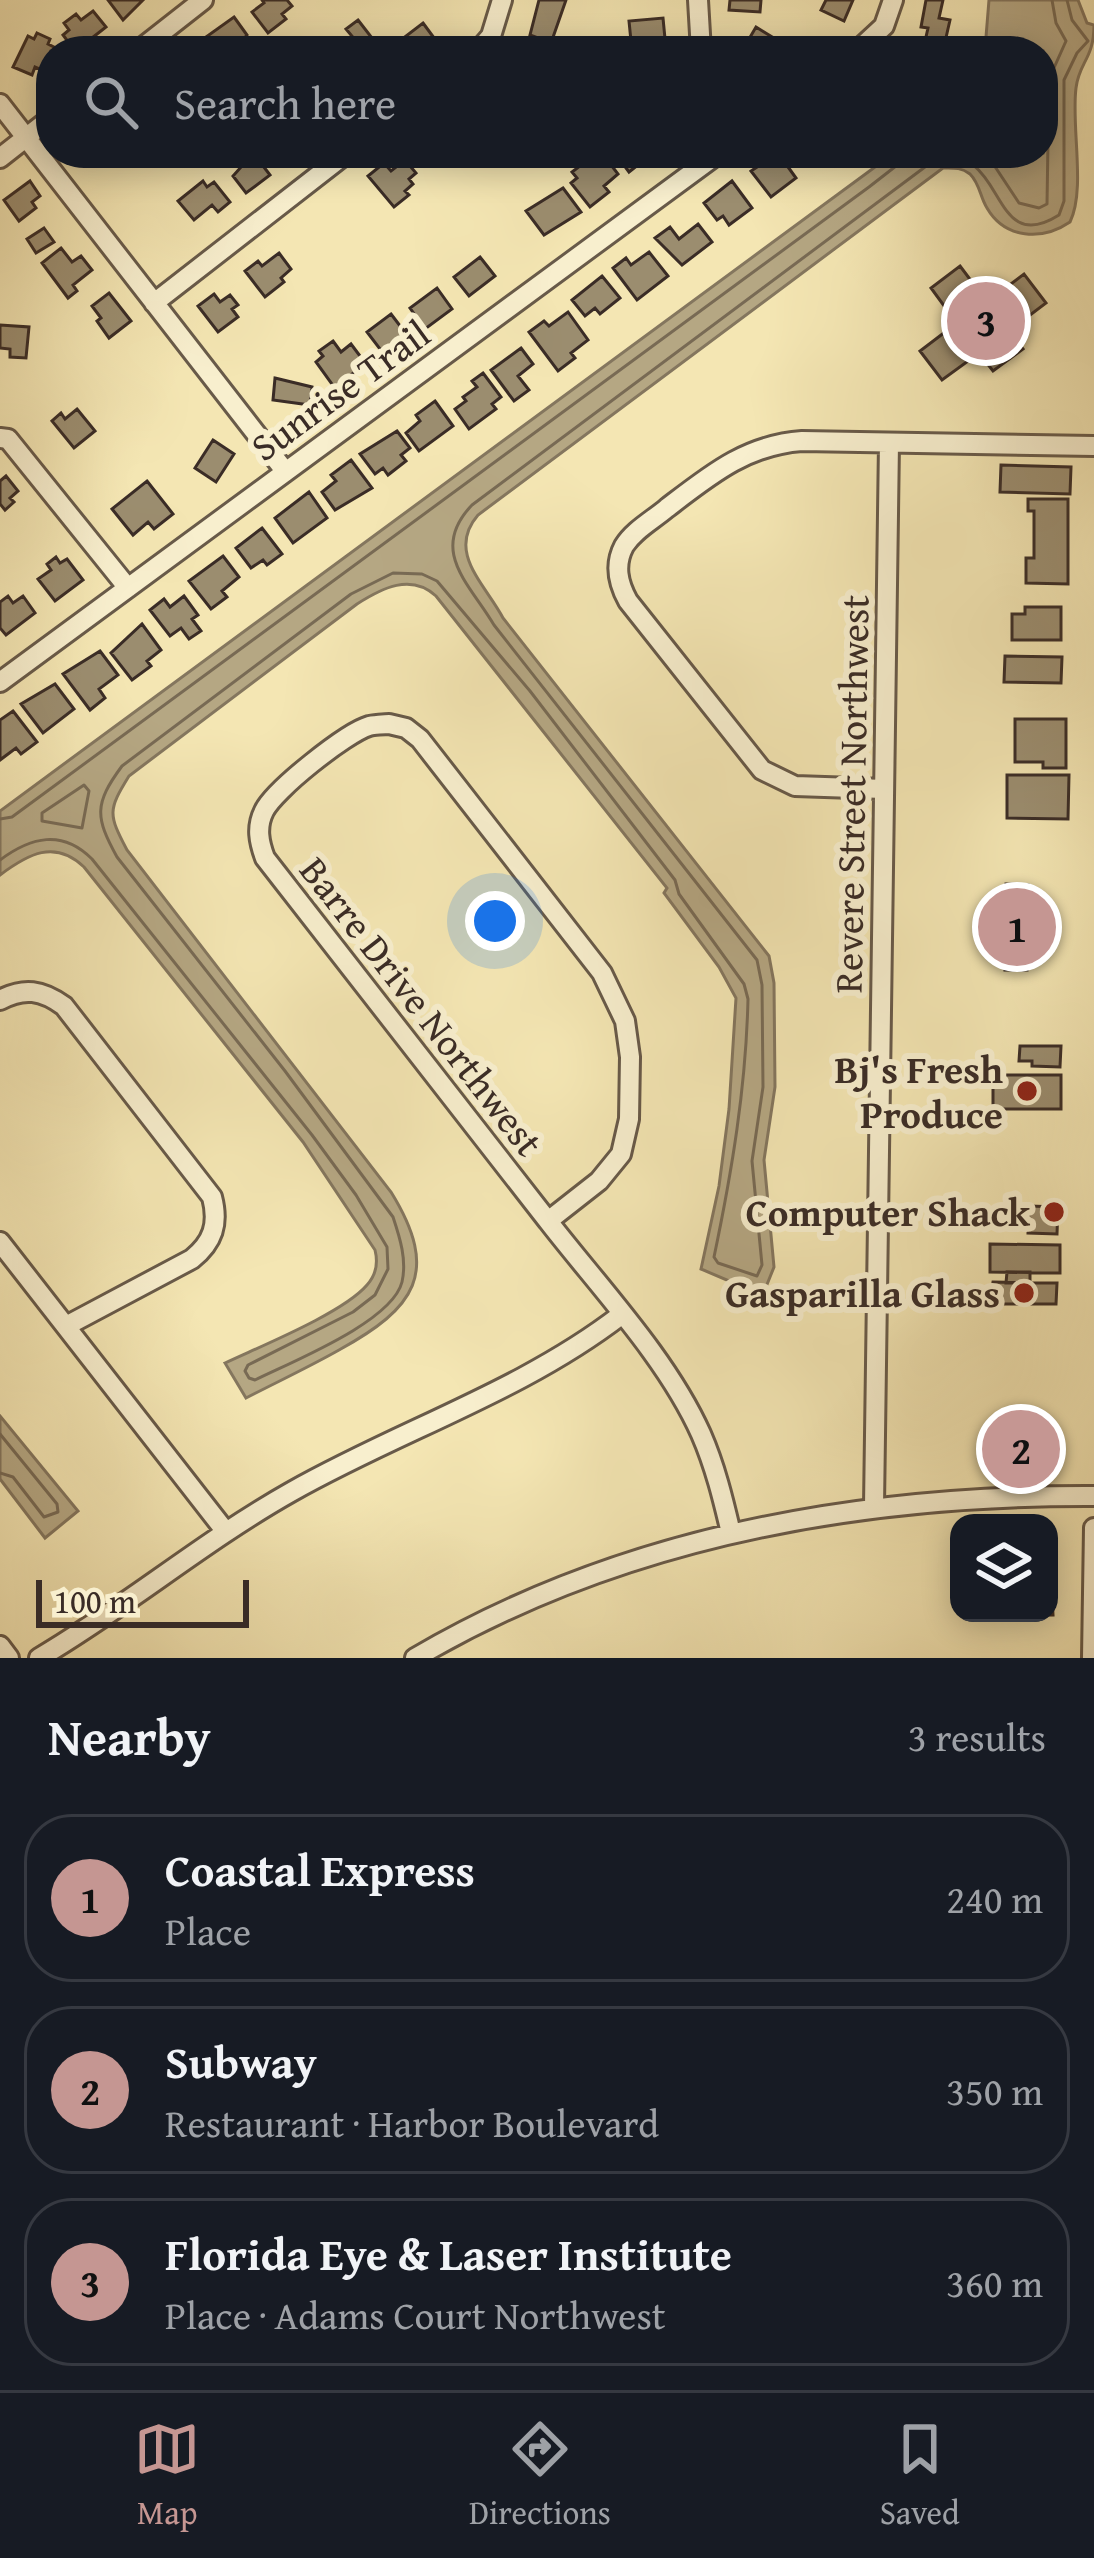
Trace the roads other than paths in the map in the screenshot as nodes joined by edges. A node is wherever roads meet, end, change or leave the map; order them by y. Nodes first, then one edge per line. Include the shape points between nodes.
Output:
1 (203, 0) edge
2 (502, 0) edge
3 (698, 0) edge
4 (893, 0) edge
5 (156, 36) edge
6 (491, 36) edge
7 (700, 36) edge
8 (873, 36) edge
9 (0, 104) edge
10 (36, 130) edge
11 (26, 138) junction
12 (36, 151) edge
13 (0, 158) edge
14 (49, 168) edge
15 (327, 168) edge
16 (699, 168) edge
17 (154, 302) junction
18 (0, 438) edge
19 (889, 442) junction
20 (1094, 446) edge
21 (286, 471) junction
22 (128, 588) junction
23 (0, 682) edge
24 (884, 789) junction
25 (0, 1000) edge
26 (548, 1221) junction
27 (0, 1241) edge
28 (620, 1315) junction
29 (66, 1326) junction
30 (1094, 1496) edge
31 (874, 1506) junction
32 (1094, 1528) edge
33 (226, 1532) junction
34 (731, 1533) junction
35 (0, 1646) edge
36 (10, 1658) edge
37 (40, 1658) edge
38 (415, 1658) edge
39 (1092, 1658) edge

1 - 5 street
2 - 6 street
3 - 7 street
4 - 8 street
9 - 11 street
10 - 11 street
11 - 12 street
11 - 13 street
14 - 17 street
15 - 17 street
16 - 21 street, Sunrise Trail
17 - 21 street
18 - 22 street
19 - 20 street
19 - 24 street, Revere Street Northwest
19 - 24 street via 802,441 749,452 633,535 618,567 628,601 762,770 795,786
21 - 22 street, Sunrise Trail
22 - 23 street, Sunrise Trail
24 - 31 street, Revere Street Northwest
25 - 29 street via 33,990 64,1006 212,1197 216,1215 214,1233 192,1259
26 - 26 street, Barre Drive Northwest via 611,1169 627,1137 630,1057 620,1004 420,739 406,728 370,726 277,794 259,823 259,841
26 - 28 street, Barre Drive Northwest
27 - 29 street
28 - 33 street via 551,1365 354,1457
28 - 34 street, Barre Drive Northwest via 691,1414
29 - 33 street
30 - 31 street
31 - 34 street
32 - 39 street
33 - 37 street
34 - 38 street via 542,1595
35 - 36 street

